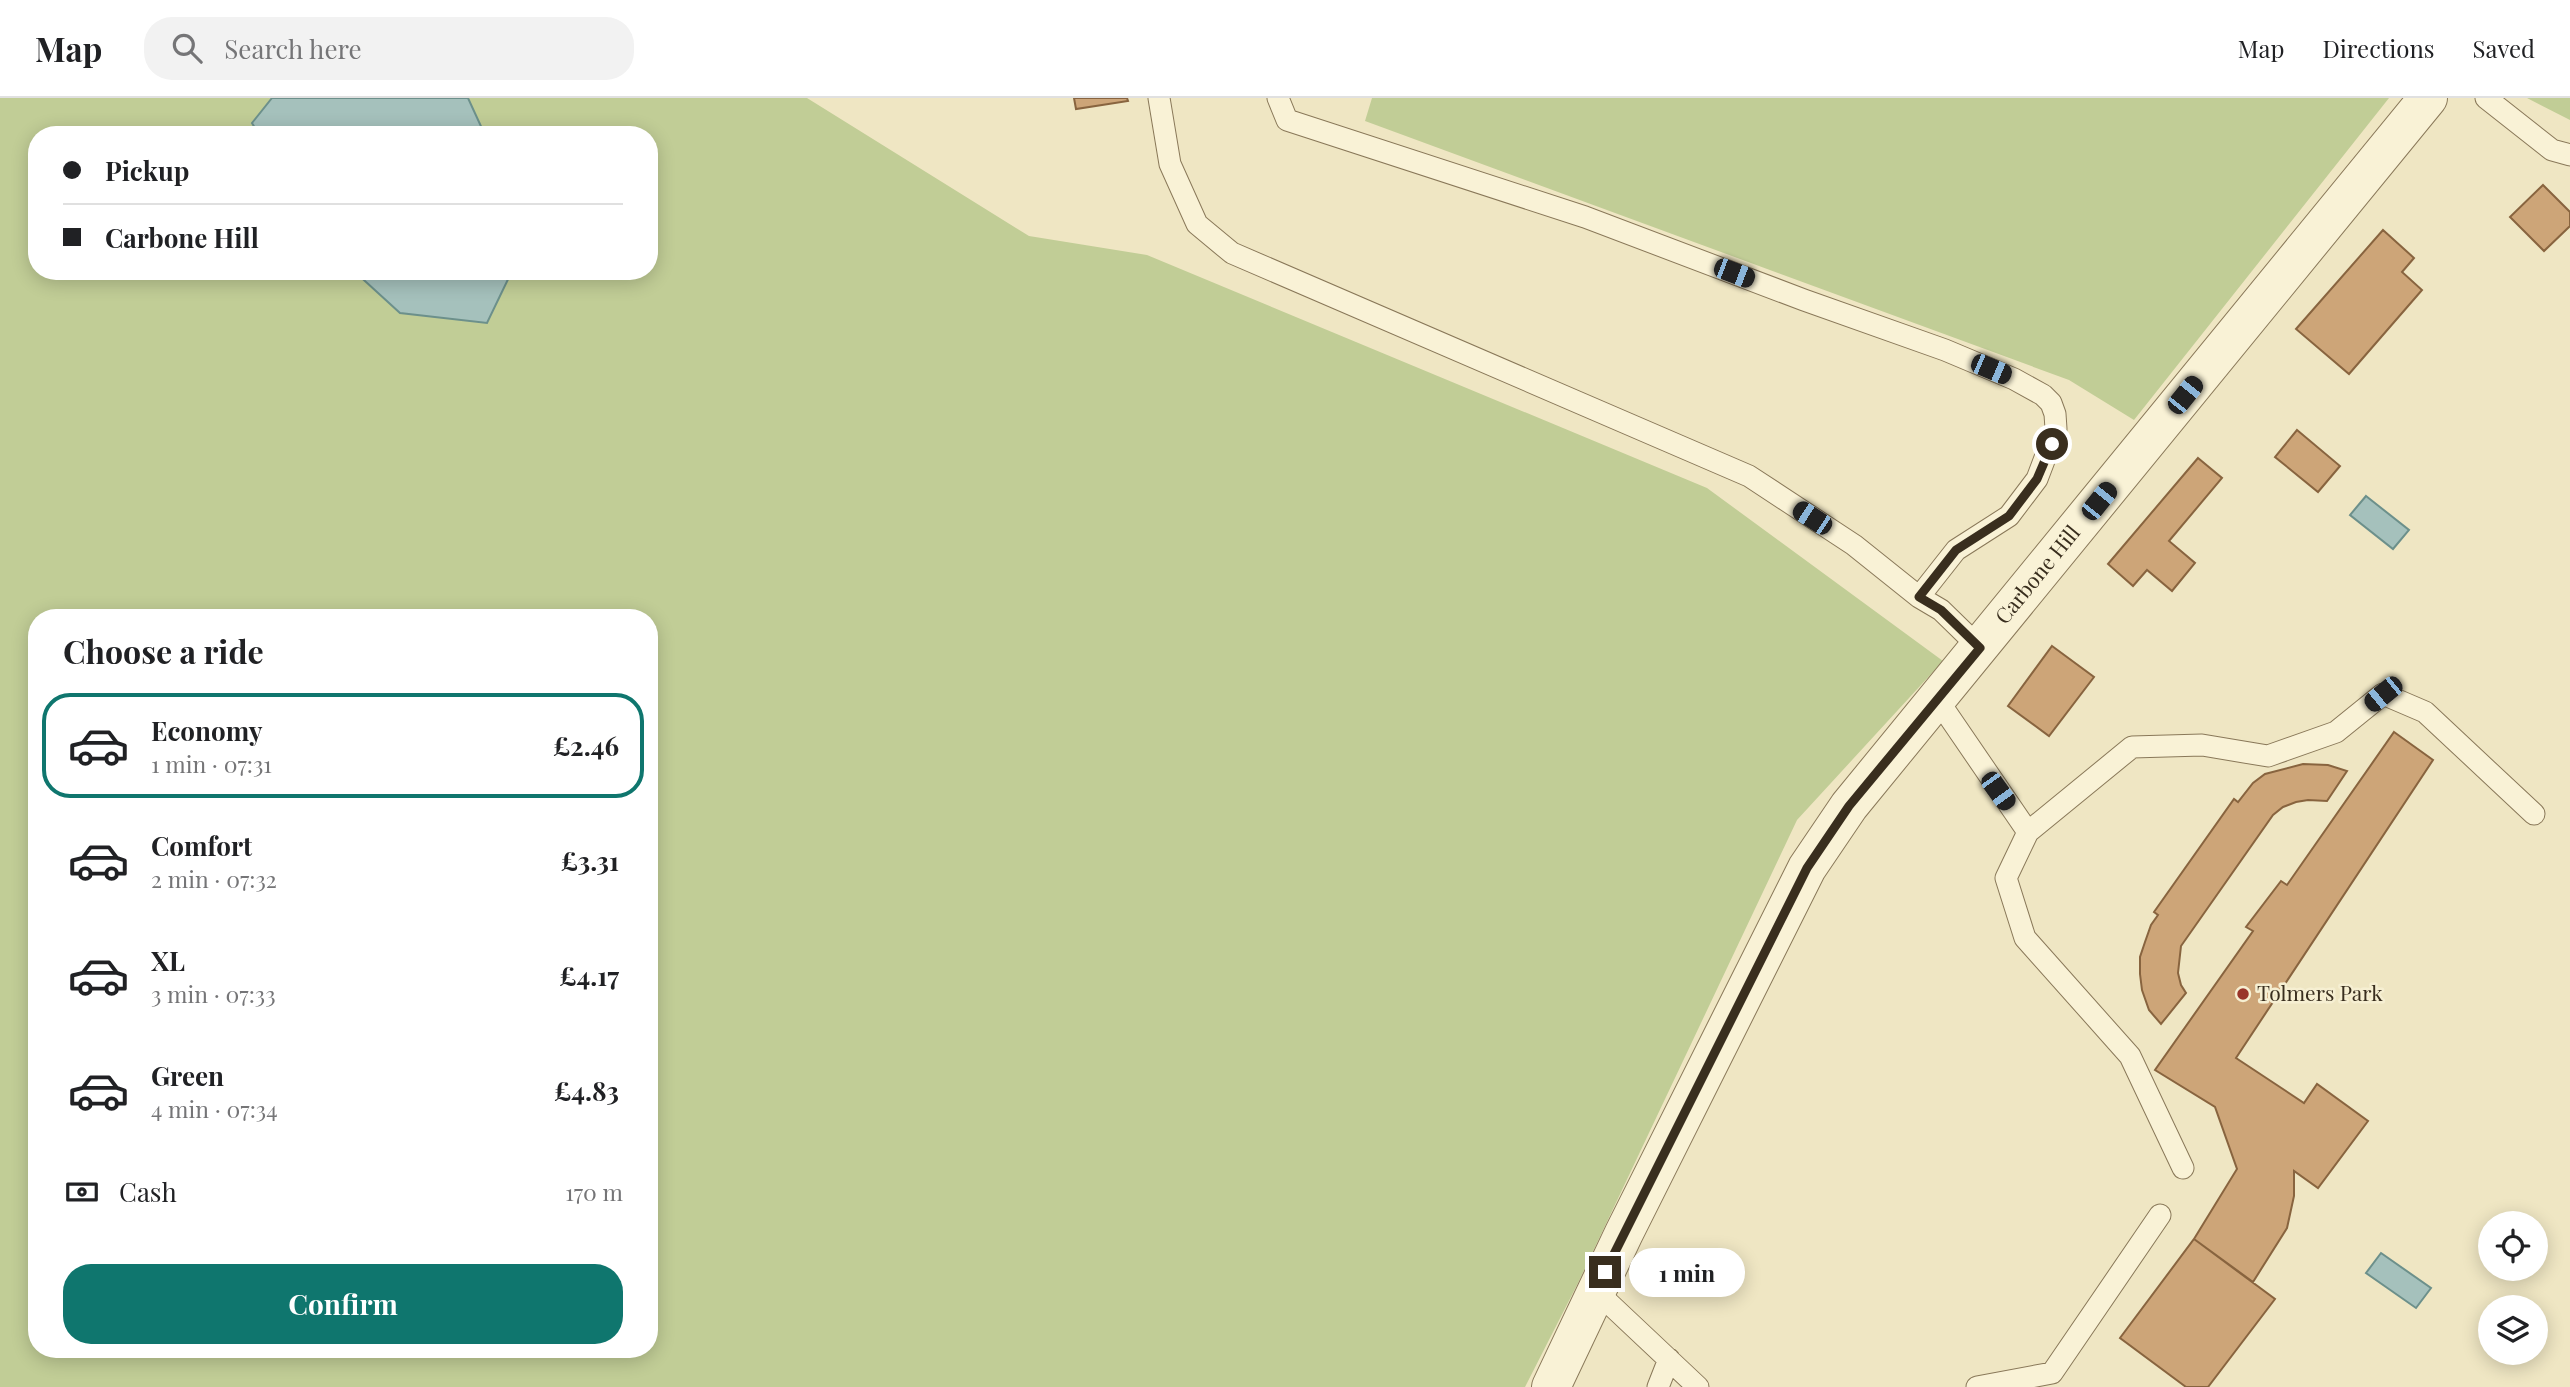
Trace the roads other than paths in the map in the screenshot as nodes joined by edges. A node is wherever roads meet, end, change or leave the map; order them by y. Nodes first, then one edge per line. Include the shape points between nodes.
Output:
1 (1159, 98) edge
2 (1278, 98) edge
3 (2428, 98) edge
4 (2486, 98) edge
5 (2570, 155) edge
6 (1919, 597) junction
7 (1980, 648) junction
8 (1937, 699) junction
9 (2535, 814) dead end
10 (2028, 832) junction
11 (2183, 1168) dead end
12 (2160, 1216) dead end
13 (1596, 1292) junction
14 (1669, 1359) junction
15 (1551, 1387) edge
16 (1657, 1387) edge
17 (1698, 1387) edge
18 (1977, 1387) edge

1 - 6 lane via 1170,164 1197,224 1232,253 1749,476 1854,545
2 - 6 lane via 1287,120 1585,217 1945,350 2043,396 2051,403 2056,429 2037,479 2009,516 1956,550
3 - 7 street, Carbone Hill
4 - 5 lane via 2552,150
6 - 7 lane via 1941,610
7 - 8 street, Carbone Hill
8 - 10 lane
8 - 13 street, Carbone Hill via 1849,806 1807,868
9 - 10 lane via 2426,712 2383,694 2336,732 2268,756 2202,745 2132,747
10 - 11 lane via 2007,878 2025,938 2130,1056
12 - 18 lane via 2052,1373
13 - 14 lane
13 - 15 street, Carbone Hill
14 - 16 lane
14 - 17 lane

